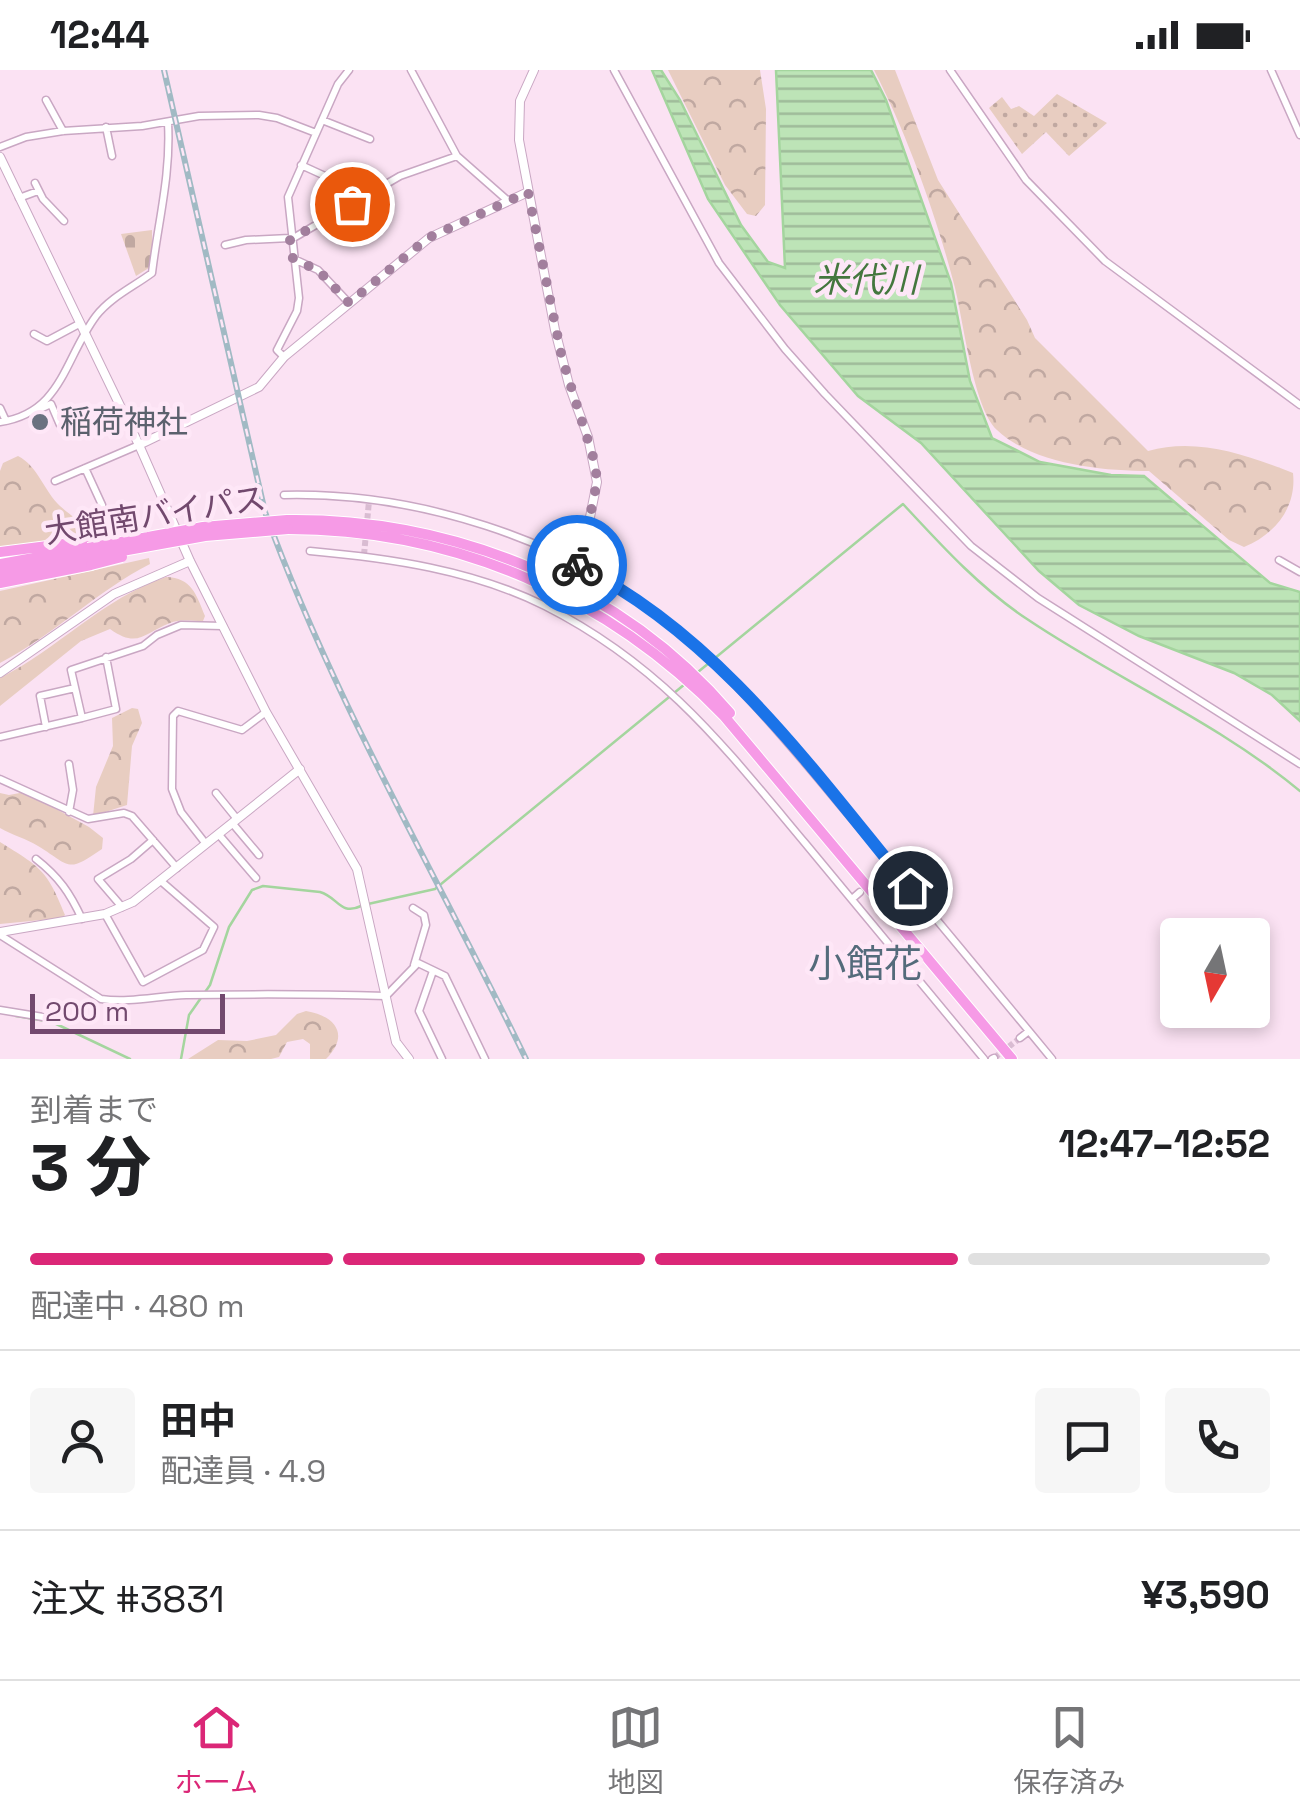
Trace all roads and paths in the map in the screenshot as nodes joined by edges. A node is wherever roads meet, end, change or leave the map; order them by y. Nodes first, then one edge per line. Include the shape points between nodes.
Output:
1 (349, 70) edge
2 (410, 70) edge
3 (534, 70) edge
4 (614, 70) edge
5 (950, 70) edge
6 (1271, 70) edge
7 (46, 100) dead end
8 (322, 120) junction
9 (168, 123) junction
10 (106, 126) junction
11 (63, 131) junction
12 (316, 134) junction
13 (1300, 135) edge
14 (370, 139) dead end
15 (0, 148) edge
16 (112, 156) dead end
17 (456, 156) junction
18 (0, 157) edge
19 (301, 165) junction
20 (348, 187) dead end
21 (528, 192) junction
22 (19, 198) junction
23 (507, 200) junction
24 (64, 220) dead end
25 (290, 239) junction
26 (225, 245) dead end
27 (293, 259) junction
28 (349, 303) junction
29 (79, 324) junction
30 (34, 334) dead end
31 (85, 336) junction
32 (284, 357) junction
33 (1300, 405) edge
34 (0, 408) edge
35 (36, 411) junction
36 (3, 421) edge
37 (60, 425) dead end
38 (139, 445) junction
39 (85, 468) junction
40 (55, 481) dead end
41 (284, 495) dead end
42 (102, 505) dead end
43 (287, 525) junction
44 (310, 551) dead end
45 (0, 552) edge
46 (89, 552) junction
47 (190, 560) junction
48 (568, 560) junction
49 (1279, 560) dead end
50 (37, 562) junction
51 (0, 564) edge
52 (1300, 572) edge
53 (0, 573) edge
54 (0, 582) edge
55 (224, 626) junction
56 (106, 657) junction
57 (0, 673) edge
58 (74, 688) junction
59 (266, 712) junction
60 (82, 718) junction
61 (46, 726) junction
62 (0, 737) edge
63 (69, 764) dead end
64 (1300, 764) edge
65 (300, 770) junction
66 (0, 779) edge
67 (216, 793) dead end
68 (69, 812) junction
69 (235, 822) junction
70 (220, 836) junction
71 (153, 840) junction
72 (207, 845) junction
73 (259, 855) dead end
74 (36, 860) dead end
75 (892, 866) junction
76 (178, 870) junction
77 (884, 873) tunnel mouth
78 (256, 878) dead end
79 (162, 882) junction
80 (860, 892) tunnel mouth
81 (852, 899) junction
82 (122, 907) junction
83 (413, 908) dead end
84 (106, 914) junction
85 (82, 919) junction
86 (0, 933) edge
87 (414, 967) junction
88 (434, 971) junction
89 (386, 996) junction
90 (0, 1010) edge
91 (42, 1017) dead end
92 (1028, 1032) junction
93 (1020, 1038) tunnel mouth
94 (408, 1059) edge
95 (442, 1059) edge
96 (486, 1059) edge
97 (984, 1059) edge
98 (1012, 1059) edge
99 (1052, 1059) edge

1 - 8 street
2 - 17 street
3 - 21 street via 517,121
4 - 64 street via 718,263 784,349 970,546 1038,598
5 - 33 street via 1026,180 1105,261
6 - 13 street
7 - 11 street
8 - 12 street
8 - 14 street
9 - 10 street
9 - 12 street via 259,115
9 - 31 street via 170,154 152,273 114,298
10 - 11 street
10 - 16 street
11 - 15 street
12 - 19 street
17 - 23 street
17 - 25 street via 400,176
18 - 22 street
19 - 20 street
19 - 25 street via 288,197
21 - 23 street
21 - 48 street via 558,344 595,463 590,516
22 - 24 street via 37,187
22 - 29 street
23 - 28 street via 428,238
25 - 26 street
25 - 27 street
27 - 28 street via 318,270
27 - 32 street via 299,298 277,350
28 - 32 street
29 - 30 street via 47,341
29 - 31 street
31 - 35 street
31 - 38 street
32 - 38 street via 259,387
34 - 36 street
35 - 36 street
35 - 37 street via 51,404
38 - 39 street
38 - 47 street
39 - 40 street
39 - 42 street
41 - 48 street via 423,509
43 - 46 highway, 大館南バイパス, bridge
43 - 46 highway, 大館南バイパス, bridge via 232,524
43 - 98 highway, 大館南バイパス via 391,537 508,569 590,608 682,668
44 - 81 street via 433,568 497,587 543,605 630,657 730,752
45 - 46 highway
46 - 50 highway, 大館南バイパス
46 - 54 highway
47 - 55 street
47 - 57 street via 114,594
48 - 75 street via 640,602 712,661
49 - 52 street
50 - 51 highway, 大館南バイパス
50 - 53 highway, 大館南バイパス
55 - 56 street via 181,626
55 - 59 street
56 - 58 street via 71,670
56 - 60 street via 116,709
58 - 60 street
58 - 61 street via 40,696
59 - 65 street
59 - 72 street via 242,730 178,711 173,716 172,789
60 - 61 street
61 - 62 street
63 - 68 street
65 - 69 street
65 - 89 street via 357,869
66 - 68 street
67 - 69 street
68 - 71 street via 88,820 124,813
69 - 70 street
69 - 73 street
70 - 72 street
70 - 78 street
71 - 76 street
71 - 82 street via 98,879
72 - 76 street
74 - 85 street via 64,885
75 - 77 street
75 - 92 street
76 - 79 street
79 - 82 street
79 - 84 street via 214,927 203,950 142,982
80 - 81 street
81 - 97 street
82 - 84 street
83 - 87 street via 426,925
84 - 85 street
85 - 86 street
86 - 89 street via 102,999
87 - 88 street
87 - 89 street
88 - 95 street via 419,1011
88 - 96 street via 445,976
89 - 94 street via 396,1042
90 - 91 street
92 - 93 street
92 - 99 street

